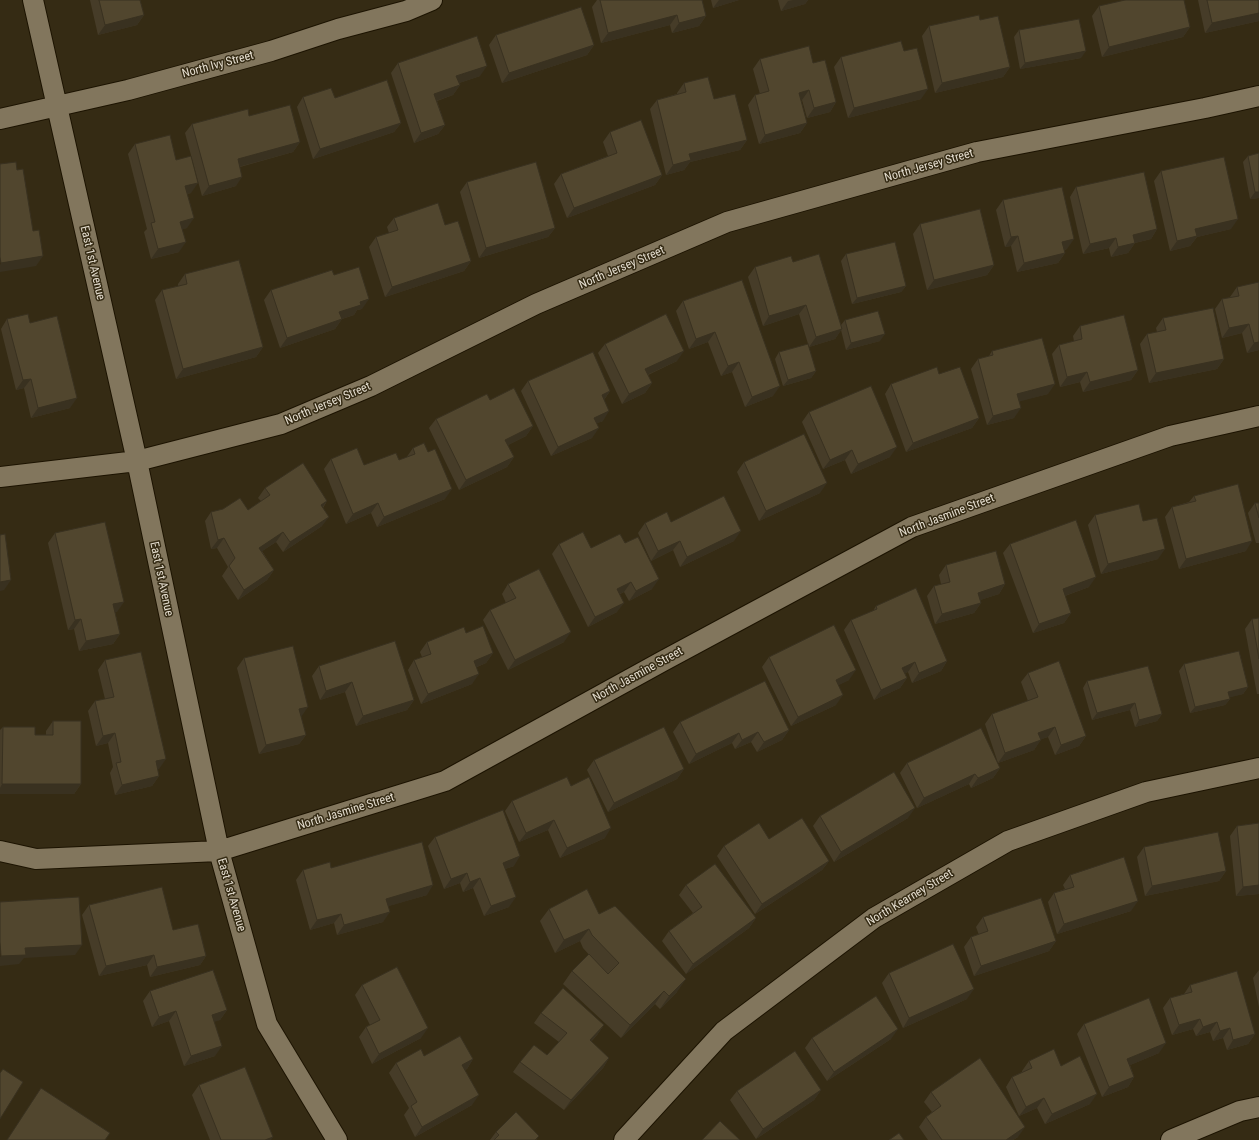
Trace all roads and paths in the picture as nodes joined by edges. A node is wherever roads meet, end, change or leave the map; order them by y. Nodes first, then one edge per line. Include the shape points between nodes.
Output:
1 (33, 0) edge
2 (432, 0) edge
3 (1259, 96) edge
4 (57, 106) junction
5 (0, 119) edge
6 (1259, 416) edge
7 (137, 461) junction
8 (0, 477) edge
9 (1259, 768) edge
10 (0, 851) edge
11 (219, 851) junction
12 (1259, 1107) edge
13 (337, 1140) edge
14 (624, 1140) edge
15 (1171, 1140) edge

1 - 4 street, East 1st Avenue
2 - 4 street, North Ivy Street via 271,51 128,90
3 - 7 street, North Jersey Street via 977,152 728,222 536,304 371,386 282,424
4 - 5 street, North Ivy Street
4 - 7 street, East 1st Avenue
6 - 11 street, North Jasmine Street via 1170,436 912,527 444,781
7 - 8 street, North Jersey Street
7 - 11 street, East 1st Avenue
9 - 14 street, North Kearney Street via 1146,792 1008,841 874,918 724,1031
10 - 11 street, North Jasmine Street via 36,859
11 - 13 street, East 1st Avenue via 266,1024
12 - 15 street via 1240,1111

